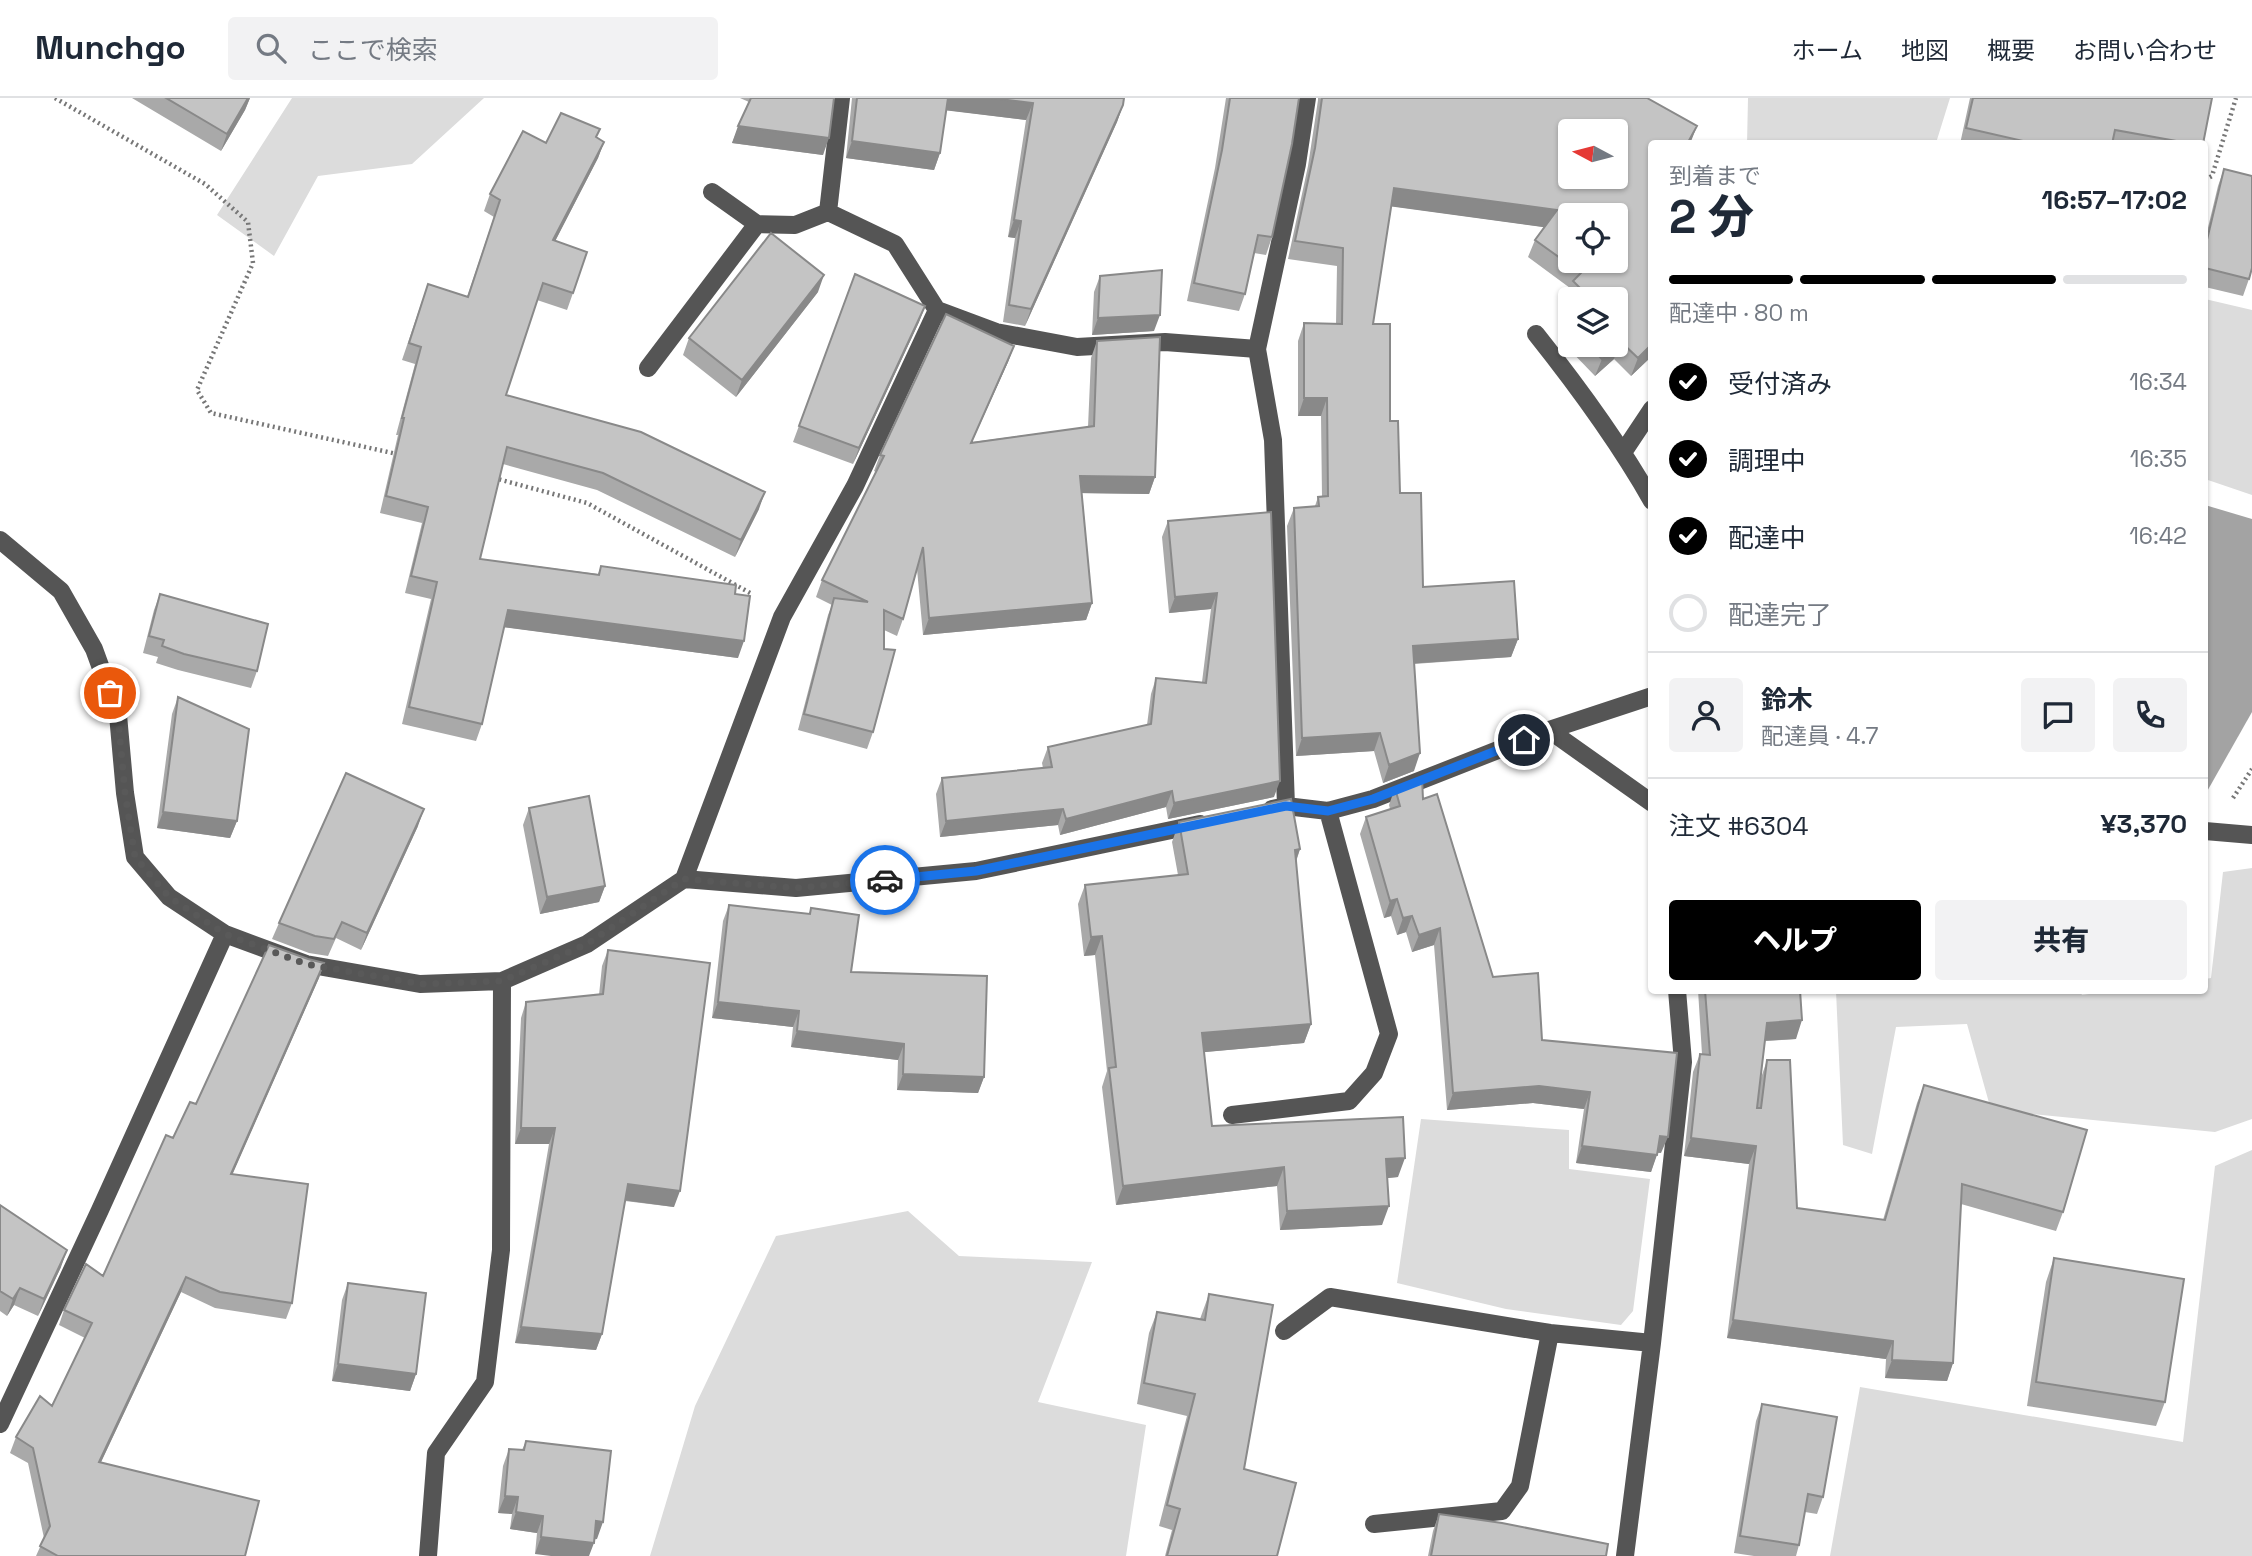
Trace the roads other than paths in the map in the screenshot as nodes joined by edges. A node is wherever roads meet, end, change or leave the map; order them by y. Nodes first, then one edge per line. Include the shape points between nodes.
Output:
1 (841, 98) edge
2 (1307, 98) edge
3 (712, 192) dead end
4 (828, 212) junction
5 (757, 224) junction
6 (937, 310) junction
7 (1536, 334) dead end
8 (1257, 349) junction
9 (648, 369) dead end
10 (1648, 415) edge
11 (1624, 451) junction
12 (1648, 494) edge
13 (0, 540) edge
14 (1648, 697) edge
15 (1549, 730) junction
16 (1648, 800) edge
17 (1286, 806) junction
18 (1259, 811) edge
19 (1328, 811) junction
20 (1219, 820) edge
21 (2208, 831) edge
22 (2252, 835) edge
23 (684, 879) junction
24 (225, 934) junction
25 (502, 981) junction
26 (1677, 994) edge
27 (1232, 1115) dead end
28 (1284, 1331) dead end
29 (1550, 1333) junction
30 (1652, 1343) junction
31 (0, 1424) edge
32 (1374, 1524) dead end
33 (428, 1556) edge
34 (1625, 1556) edge

1 - 4 street
2 - 8 street
3 - 5 street
4 - 5 street via 795,225
4 - 6 street via 895,244
5 - 9 street
6 - 8 street via 996,332 1077,347 1165,342
6 - 23 street via 855,486 782,617
7 - 11 street
8 - 17 street via 1273,440
10 - 11 street
11 - 12 street
13 - 24 street via 61,592 94,649 118,715 135,857 169,897
14 - 15 street
15 - 16 street
15 - 19 street via 1373,799
17 - 18 street
17 - 19 street
19 - 27 street via 1389,1034 1374,1073 1349,1101
20 - 23 street via 976,871 796,888
21 - 22 street
23 - 25 street via 587,944
24 - 25 street via 306,964 407,982
24 - 31 street
25 - 33 street via 501,1250 485,1382 436,1453
26 - 30 street via 1683,1062
28 - 29 street via 1330,1297
29 - 30 street
29 - 32 street via 1520,1486 1502,1511
30 - 34 street

